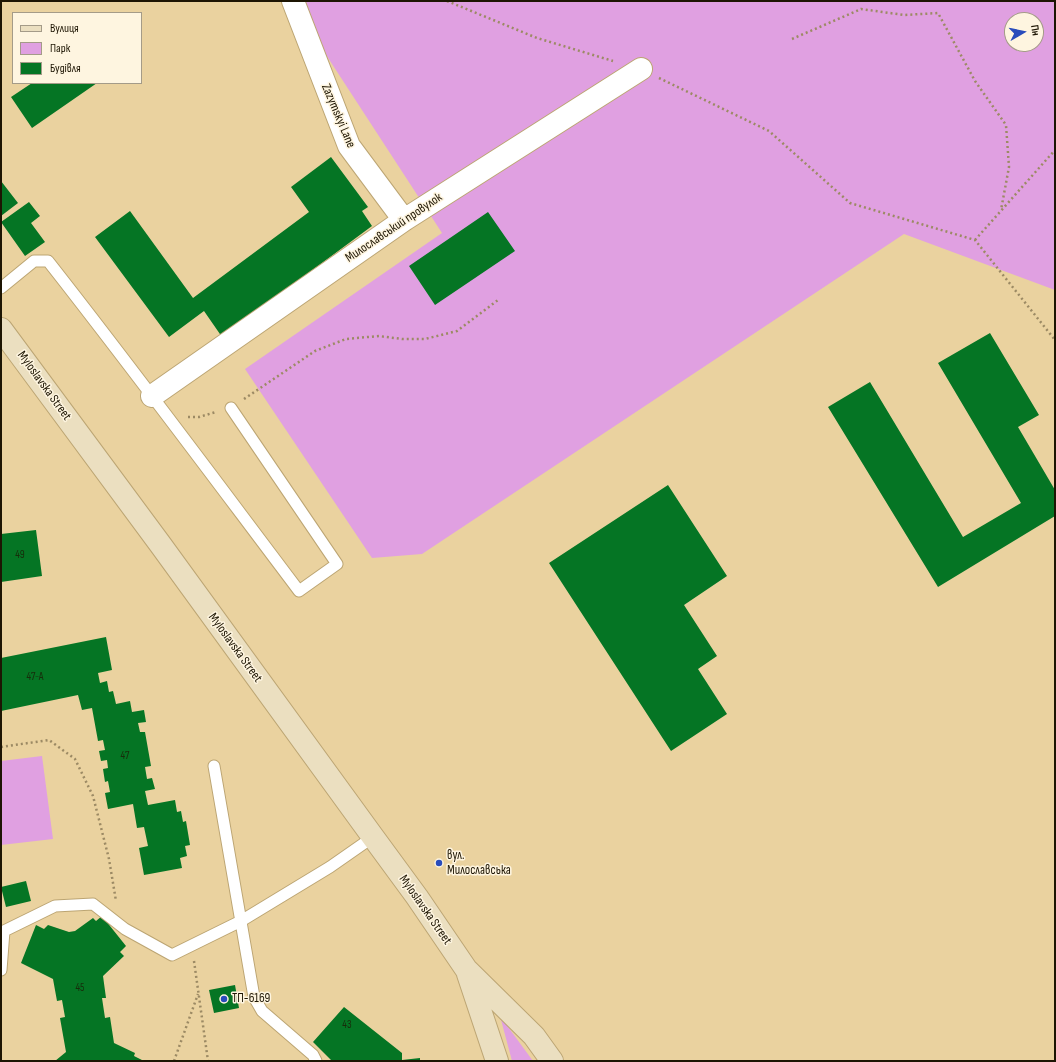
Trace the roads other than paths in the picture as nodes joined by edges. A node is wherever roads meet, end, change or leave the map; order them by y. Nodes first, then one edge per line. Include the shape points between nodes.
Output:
1 (293, 1) edge
2 (641, 69) road end
3 (404, 220) junction
4 (1, 288) edge
5 (1, 329) edge
6 (152, 396) junction
7 (231, 408) road end
8 (214, 766) dead end
9 (373, 837) junction
10 (241, 921) junction
11 (466, 969) junction
12 (1, 970) edge
13 (316, 1061) edge
14 (497, 1061) edge
15 (552, 1061) edge

1 - 3 street, Zazymskyi Lane via 349,146
2 - 3 street, Милославський провулок
3 - 6 street, Милославський провулок
4 - 6 lane via 34,261 48,260
5 - 9 main road, Myloslavska Street
6 - 7 lane via 298,592 337,564
8 - 10 lane
9 - 10 lane via 330,867
9 - 11 main road, Myloslavska Street
10 - 12 lane via 172,955 125,928 93,904 55,906 4,931
10 - 13 lane via 254,997 262,1011 313,1055
11 - 14 main road, Myloslavska Street
11 - 15 main road, Myloslavska Street via 534,1036

